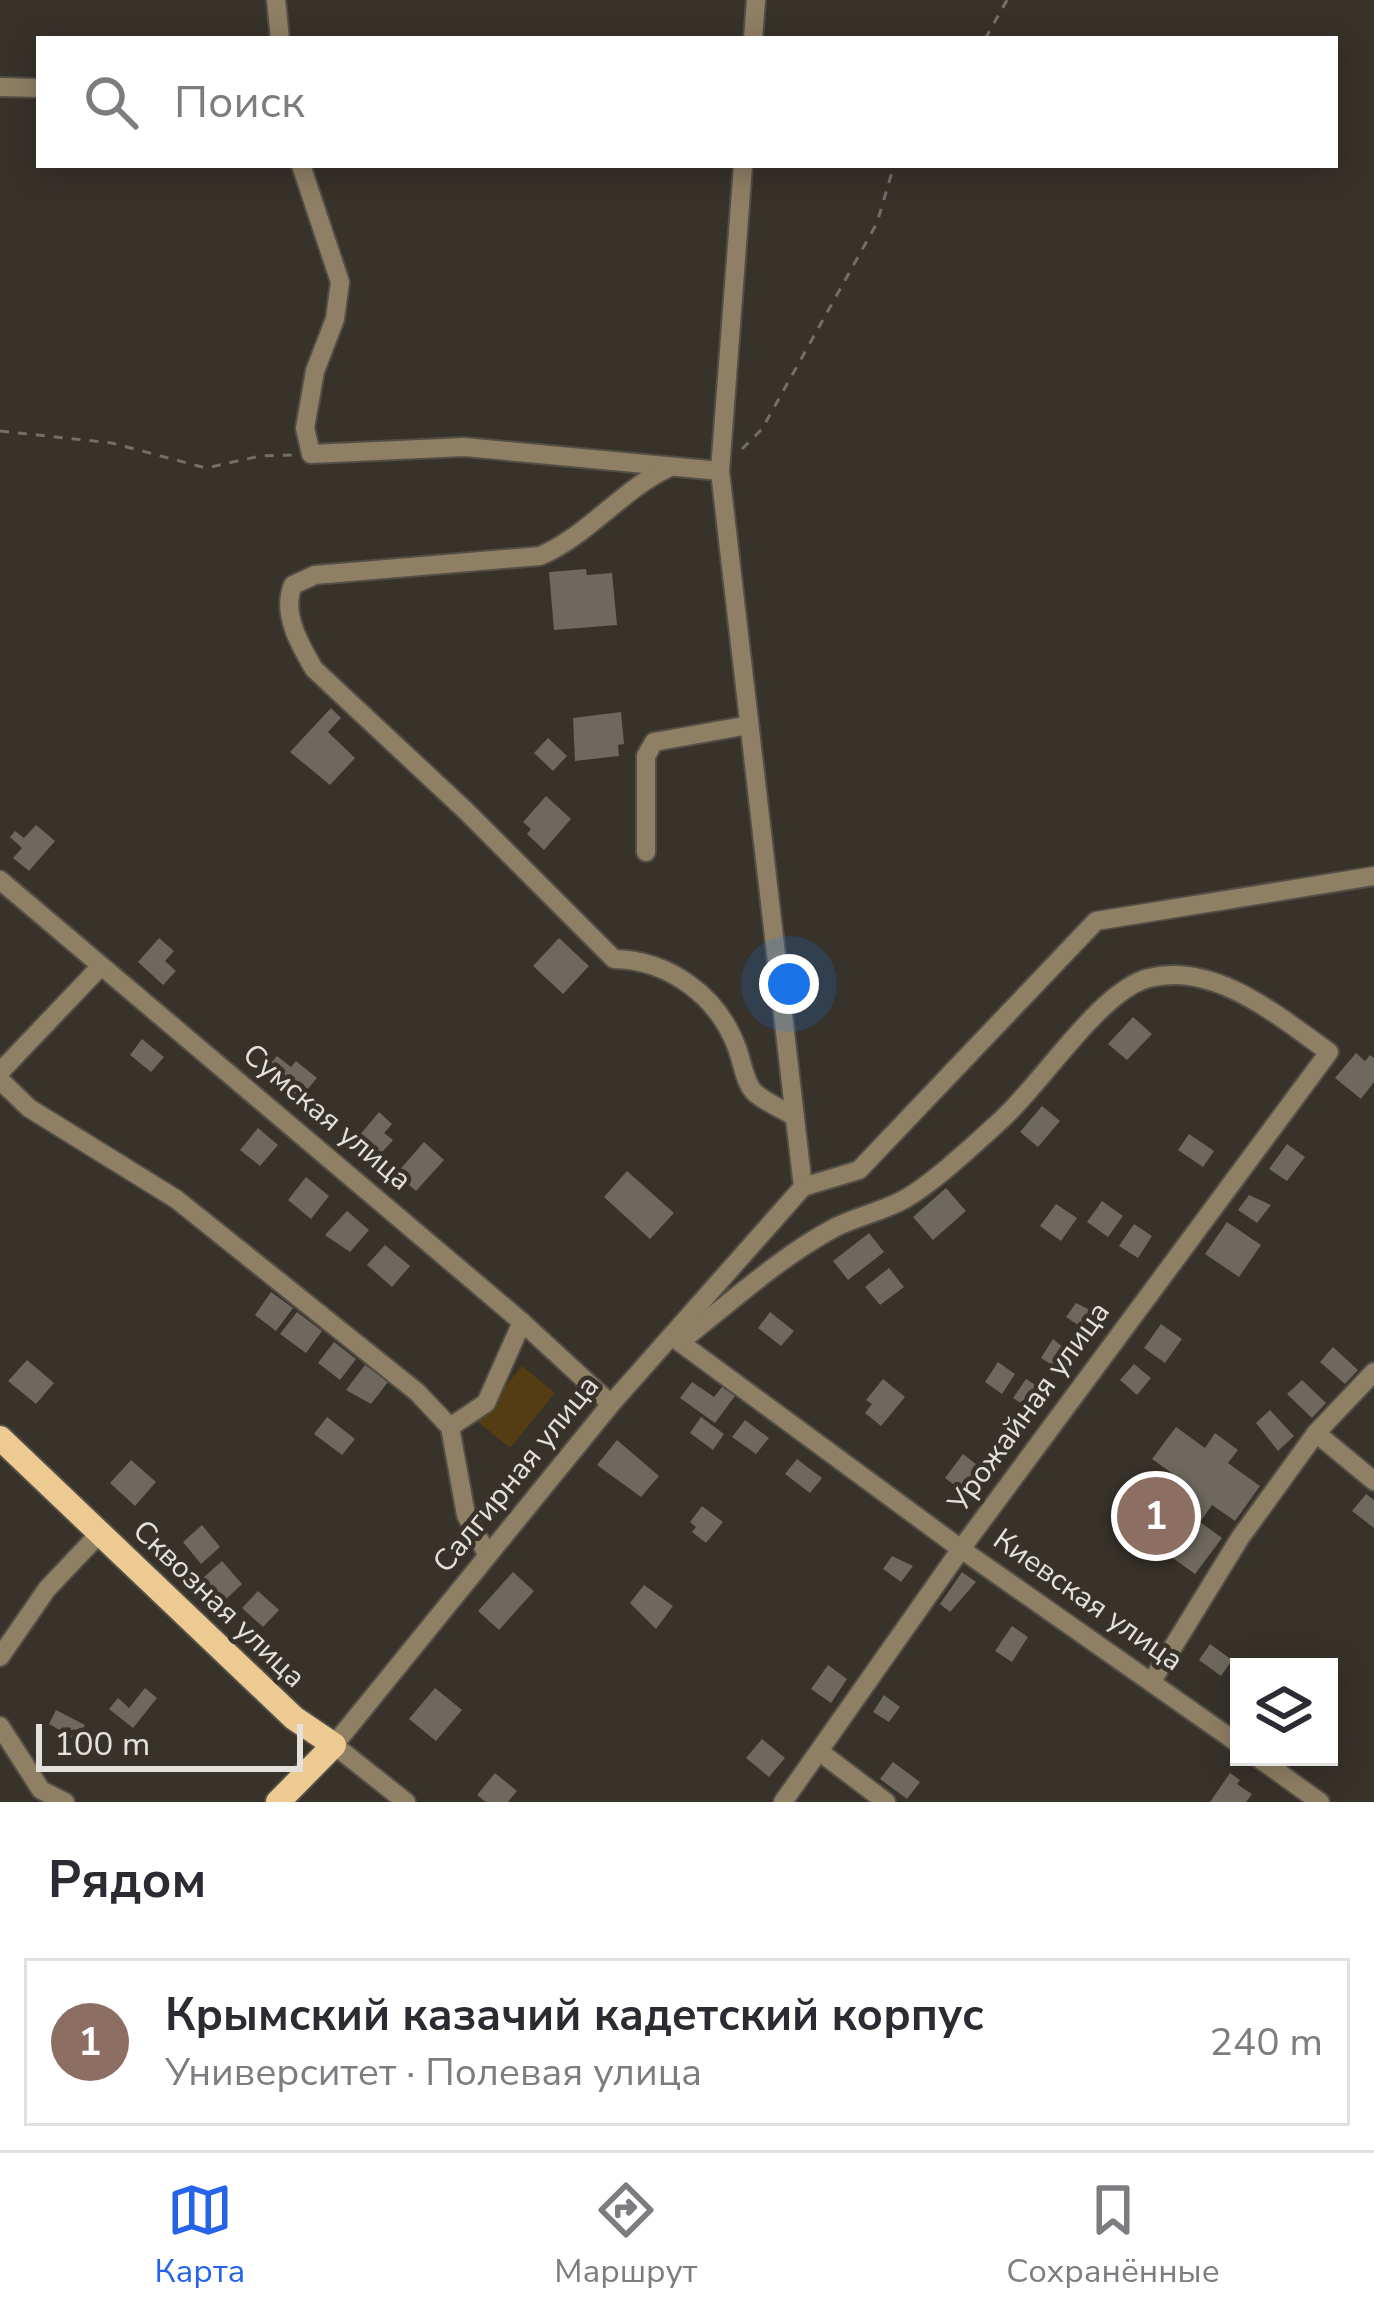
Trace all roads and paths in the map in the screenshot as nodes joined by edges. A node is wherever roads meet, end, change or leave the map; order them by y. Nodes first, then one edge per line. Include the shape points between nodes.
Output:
1 (276, 0) edge
2 (756, 0) edge
3 (1007, 0) edge
4 (280, 36) edge
5 (753, 36) edge
6 (987, 36) edge
7 (0, 87) edge
8 (36, 88) edge
9 (300, 168) edge
10 (743, 168) edge
11 (894, 168) edge
12 (0, 431) edge
13 (311, 454) junction
14 (670, 466) junction
15 (720, 471) junction
16 (749, 725) junction
17 (646, 851) dead end
18 (1374, 876) edge
19 (0, 880) edge
20 (101, 966) junction
21 (0, 1076) edge
22 (795, 1117) junction
23 (803, 1187) junction
24 (522, 1322) junction
25 (675, 1338) junction
26 (1374, 1372) edge
27 (611, 1404) junction
28 (450, 1427) junction
29 (1316, 1433) junction
30 (0, 1438) edge
31 (1374, 1481) edge
32 (100, 1533) junction
33 (961, 1549) junction
34 (487, 1555) junction
35 (0, 1657) edge
36 (1152, 1681) junction
37 (0, 1726) edge
38 (1230, 1737) edge
39 (334, 1745) junction
40 (820, 1752) junction
41 (1270, 1766) edge
42 (65, 1802) edge
43 (278, 1802) edge
44 (406, 1802) edge
45 (783, 1802) edge
46 (886, 1802) edge
47 (1320, 1802) edge

1 - 4 street
2 - 5 street
3 - 6 path
7 - 8 street
9 - 13 street via 340,282 311,390
10 - 15 street
11 - 15 path via 877,223 763,429
12 - 13 path via 112,443 206,468
13 - 14 street via 464,447
14 - 15 street
14 - 22 street via 540,556 315,574 293,585 291,614 314,669 614,959 641,959 676,974 714,1006 751,1090
15 - 16 street
16 - 17 street via 654,742 646,756
16 - 22 street
18 - 23 street via 1096,921 859,1170
19 - 20 street, Сумская улица
20 - 21 street
20 - 24 street, Сумская улица
21 - 28 street via 29,1108 176,1199
22 - 23 street
23 - 25 street, Салгирная улица
24 - 27 street, Сумская улица
24 - 28 street via 486,1403
25 - 27 street, Салгирная улица
25 - 33 street, Киевская улица
25 - 33 street, Урожайная улица via 835,1228 904,1200 1004,1119 1123,987 1183,974 1228,988 1329,1052
26 - 29 street
27 - 34 street, Салгирная улица
28 - 34 street via 466,1515
29 - 31 street
29 - 36 street
30 - 32 main road, Сквозная улица
32 - 35 street via 47,1589
32 - 39 main road, Сквозная улица via 294,1718
33 - 36 street, Киевская улица
33 - 40 street, Урожайная улица
34 - 39 street, Салгирная улица
36 - 38 street, Киевская улица
37 - 42 street via 41,1790
39 - 43 main road, Салгирная улица
39 - 44 street, Сквозная улица
40 - 45 street, Урожайная улица
40 - 46 street
41 - 47 street

